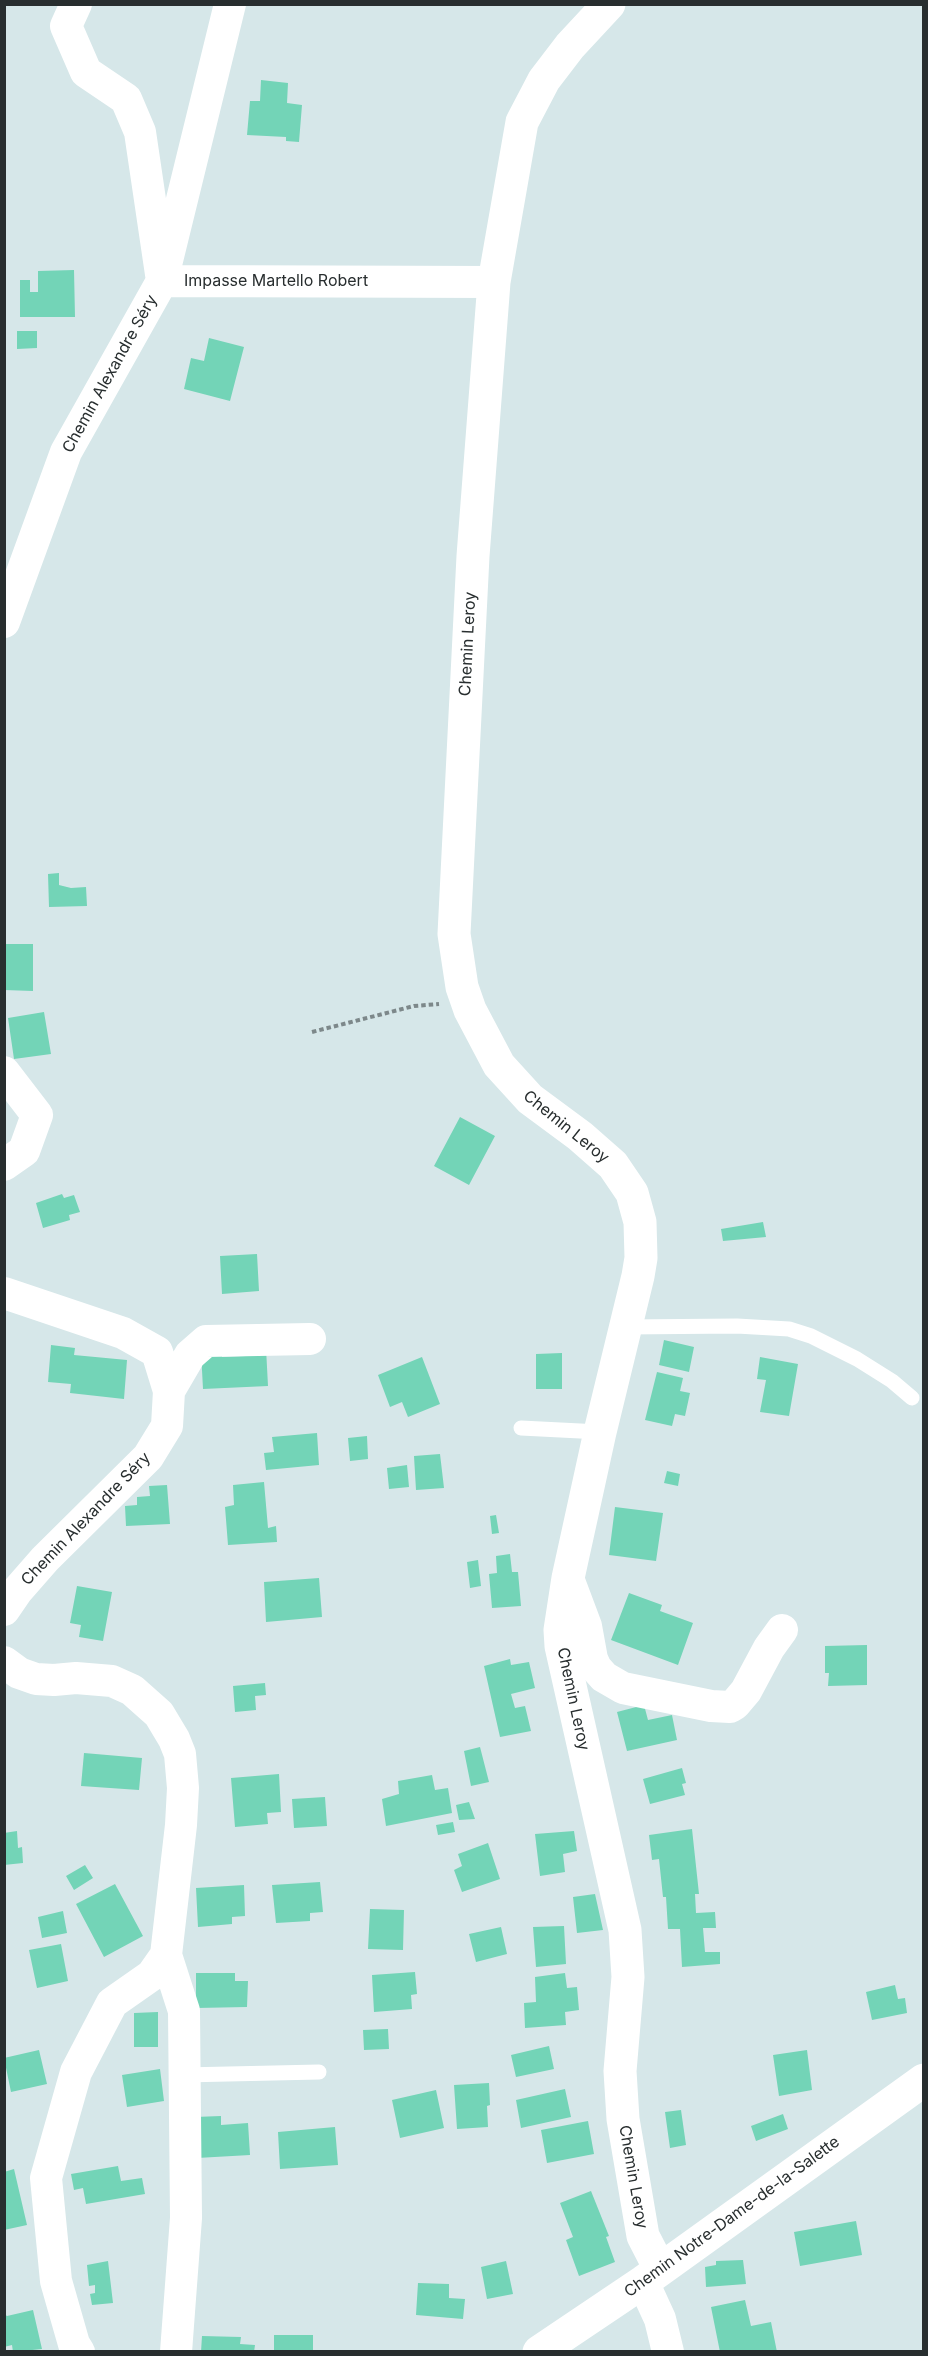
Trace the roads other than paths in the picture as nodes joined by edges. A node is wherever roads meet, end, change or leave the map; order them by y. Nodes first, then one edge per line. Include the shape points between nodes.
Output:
1 (75, 4) edge
2 (230, 4) edge
3 (609, 4) edge
4 (162, 280) junction
5 (494, 282) junction
6 (4, 622) edge
7 (4, 1072) edge
8 (4, 1166) edge
9 (4, 1293) edge
10 (625, 1327) junction
11 (310, 1339) dead end
12 (169, 1391) junction
13 (912, 1398) dead end
14 (520, 1428) dead end
15 (600, 1432) junction
16 (568, 1578) junction
17 (4, 1610) edge
18 (782, 1630) dead end
19 (4, 1662) edge
20 (166, 1955) junction
21 (319, 2072) dead end
22 (183, 2075) junction
23 (924, 2079) edge
24 (652, 2275) junction
25 (79, 2352) edge
26 (176, 2352) edge
27 (539, 2352) edge
28 (668, 2352) edge

1 - 4 street, Chemin Alexandre Séry via 66,26 86,72 126,99 140,132
2 - 4 street, Impasse Martello Robert
3 - 5 street, Chemin Leroy via 544,80 522,122
4 - 5 street, Impasse Martello Robert
4 - 6 street, Chemin Alexandre Séry via 66,452
5 - 10 street, Chemin Leroy via 473,556 454,908 457,961 466,999 505,1074 530,1099 597,1149 620,1173 632,1193 640,1222 641,1258
7 - 8 street via 37,1115 24,1151
9 - 12 street, Chemin Alexandre Séry via 123,1333 157,1352
10 - 13 lane via 789,1329 857,1359
10 - 15 street, Chemin Leroy
11 - 12 street, Chemin Alexandre Séry via 206,1341 190,1354
12 - 17 street, Chemin Alexandre Séry via 167,1426 148,1457 45,1559
14 - 15 lane
15 - 16 street, Chemin Leroy
16 - 18 street via 596,1668 623,1688 730,1707 746,1690
16 - 24 street, Chemin Leroy via 561,1613 561,1646 625,1930 628,1977 620,2071 623,2119
19 - 20 street via 36,1679 112,1681 132,1690 159,1714 174,1739 180,1754 183,1788
20 - 22 street via 184,2011
20 - 25 street via 152,1975 112,2003 76,2072 46,2178 56,2281
21 - 22 lane
22 - 26 street via 186,2218
23 - 24 street, Chemin Notre-Dame-de-la-Salette
24 - 27 street, Chemin Notre-Dame-de-la-Salette
24 - 28 street, Chemin Leroy

